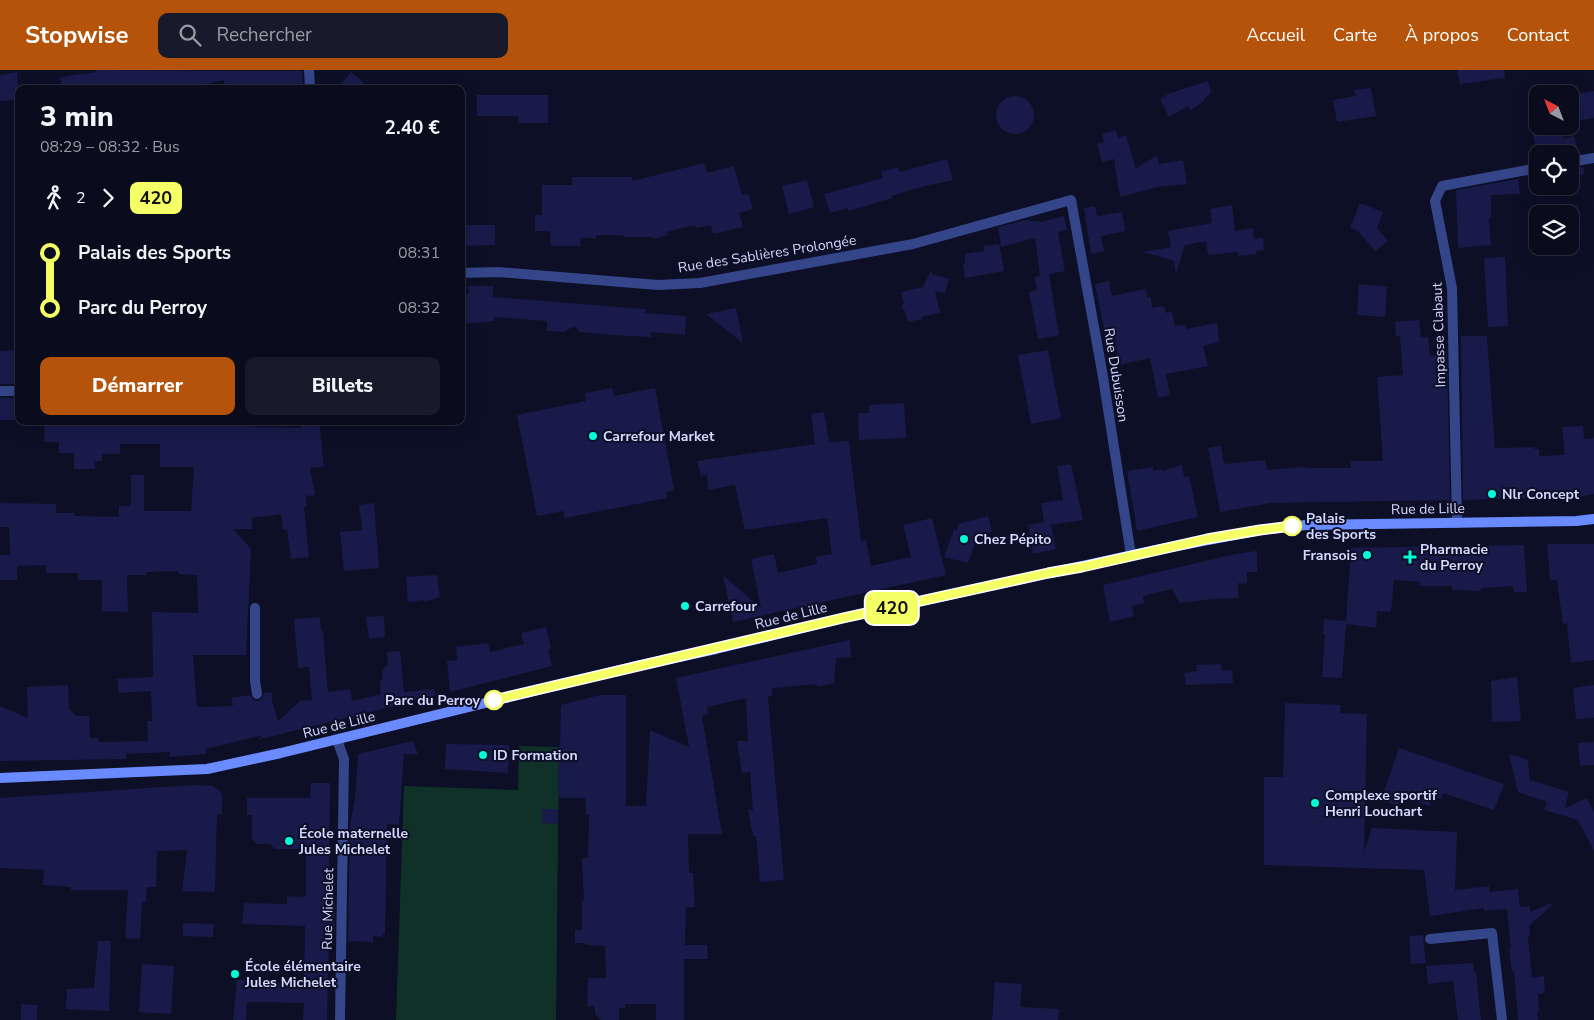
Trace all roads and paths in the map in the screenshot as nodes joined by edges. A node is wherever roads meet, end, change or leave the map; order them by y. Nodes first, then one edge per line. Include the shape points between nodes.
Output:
1 (309, 70) edge
2 (310, 85) edge
3 (1594, 158) edge
4 (1579, 160) edge
5 (1529, 170) edge
6 (1071, 200) joint
7 (465, 273) edge
8 (0, 391) edge
9 (15, 391) edge
10 (1594, 519) edge
11 (1457, 523) junction
12 (1131, 555) junction
13 (255, 608) dead end
14 (257, 694) dead end
15 (337, 740) junction
16 (0, 778) edge
17 (1430, 939) dead end
18 (340, 1020) edge
19 (1502, 1020) edge

1 - 2 street
3 - 4 street
5 - 11 street, Impasse Clabaut via 1442,186 1435,201 1452,288
6 - 7 street, Rue des Sablières Prolongée via 913,244 700,283 658,285 498,272
6 - 12 street, Rue Dubuisson
8 - 9 street
10 - 11 main road, Rue de Lille
11 - 12 main road, Rue de Lille via 1306,525 1207,539
12 - 15 main road, Rue de Lille via 640,665
13 - 14 street
15 - 16 main road, Rue de Lille via 207,769
15 - 18 street, Rue Michelet via 344,759
17 - 19 street via 1492,933

